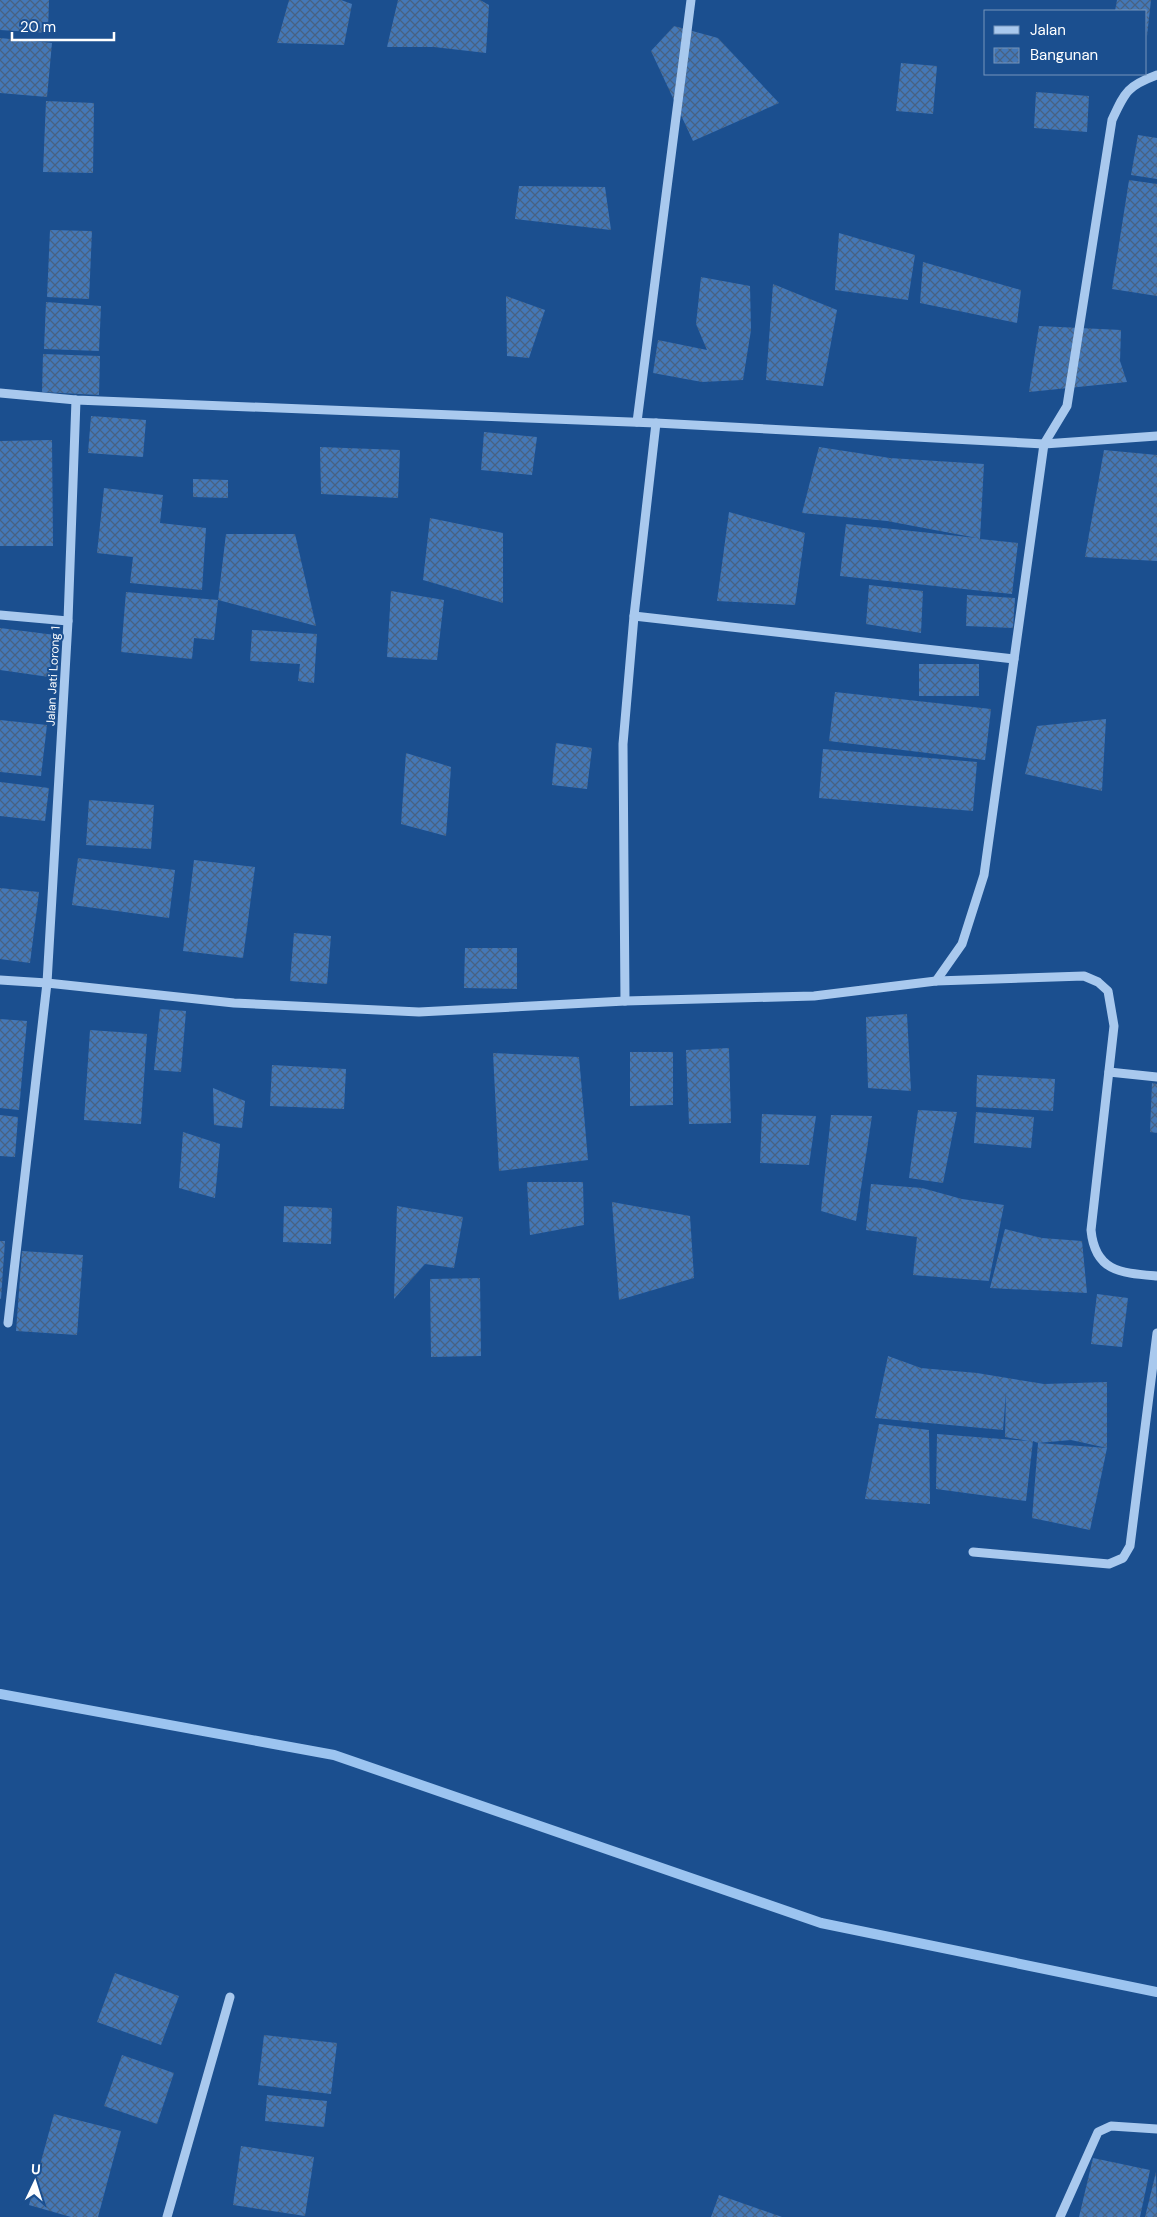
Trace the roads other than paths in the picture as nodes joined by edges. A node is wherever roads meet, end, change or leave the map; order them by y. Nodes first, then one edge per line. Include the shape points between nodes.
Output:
1 (691, 0) edge
2 (1157, 75) edge
3 (0, 393) edge
4 (76, 400) junction
5 (637, 422) junction
6 (656, 423) junction
7 (1157, 436) edge
8 (1044, 444) junction
9 (0, 614) edge
10 (634, 616) junction
11 (68, 621) junction
12 (1014, 659) junction
13 (0, 980) edge
14 (936, 981) junction
15 (46, 984) junction
16 (625, 1001) junction
17 (1109, 1072) junction
18 (1157, 1077) edge
19 (1157, 1276) edge
20 (8, 1323) dead end
21 (1157, 1333) edge
22 (973, 1552) dead end
23 (230, 1997) dead end
24 (1157, 2129) edge
25 (167, 2217) edge
26 (1060, 2217) edge

1 - 5 street
2 - 8 street via 1138,82 1123,95 1112,120 1066,406
3 - 4 street
4 - 5 street
4 - 11 street, Jalan Jati Lorong 1
5 - 6 street
6 - 8 street
6 - 10 street
7 - 8 street
8 - 12 street
9 - 11 street
10 - 12 street
10 - 16 street via 624,744
11 - 15 street, Jalan Jati Lorong 1
12 - 14 street via 984,875 962,944
13 - 15 street
14 - 16 street via 814,996
14 - 17 street via 1084,976 1098,982 1108,991 1114,1026
15 - 16 street via 234,1003 419,1012
15 - 20 street, Jalan Jati Lorong 1
17 - 18 street
17 - 19 street via 1091,1230 1093,1247 1102,1261 1112,1267 1129,1273
21 - 22 street via 1130,1546 1123,1558 1108,1564
23 - 25 street
24 - 26 street via 1111,2126 1098,2132

